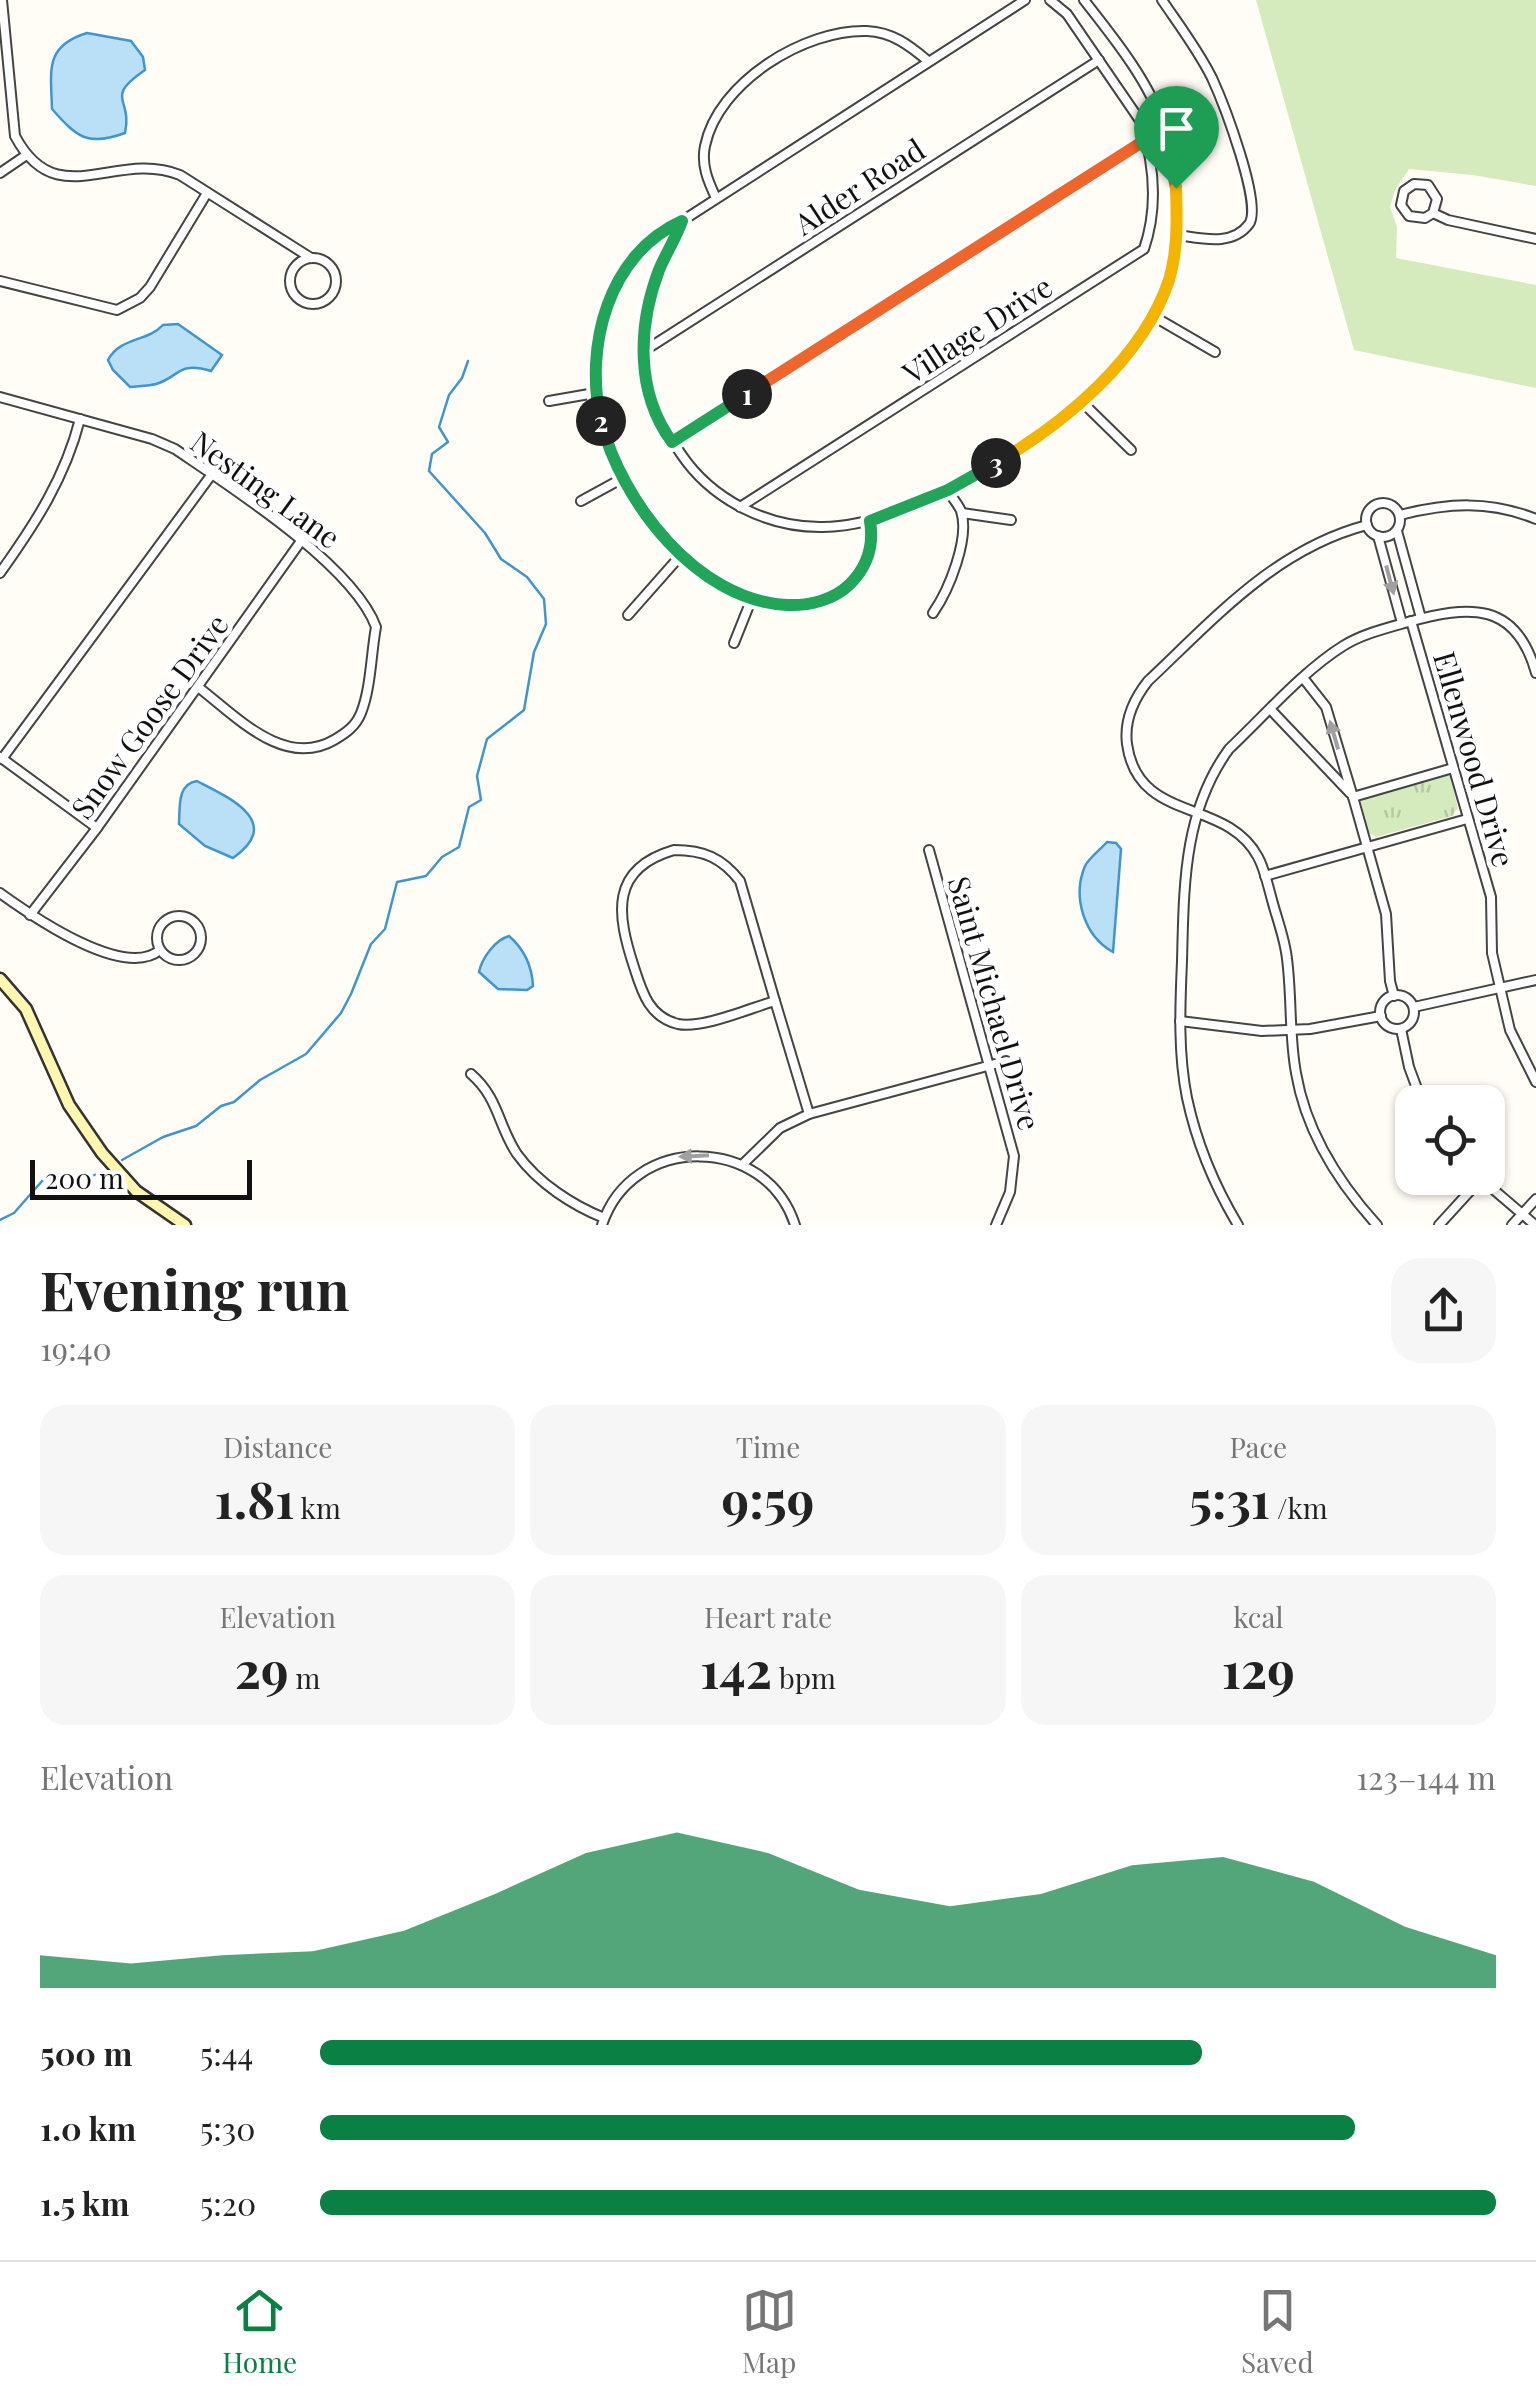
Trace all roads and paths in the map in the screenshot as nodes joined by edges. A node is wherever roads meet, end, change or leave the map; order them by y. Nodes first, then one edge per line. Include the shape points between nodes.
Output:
1 (2, 0) edge
2 (1025, 0) edge
3 (1050, 0) edge
4 (1084, 0) edge
5 (1162, 0) edge
6 (2, 27) edge
7 (1099, 60) junction
8 (928, 61) junction
9 (1164, 128) junction
10 (1146, 139) junction
11 (25, 156) junction
12 (0, 173) edge
13 (206, 193) junction
14 (716, 198) junction
15 (1433, 213) junction
16 (682, 221) junction
17 (1177, 235) junction
18 (1536, 239) edge
19 (311, 258) junction
20 (0, 281) edge
21 (1153, 316) junction
22 (644, 350) junction
23 (1215, 352) dead end
24 (595, 393) junction
25 (0, 397) edge
26 (1080, 400) junction
27 (549, 401) dead end
28 (80, 419) junction
29 (672, 442) junction
30 (1131, 450) dead end
31 (212, 474) junction
32 (623, 478) junction
33 (948, 490) junction
34 (582, 501) dead end
35 (740, 507) junction
36 (962, 513) junction
37 (1400, 515) junction
38 (1536, 519) edge
39 (1011, 520) dead end
40 (870, 521) junction
41 (1366, 526) junction
42 (1397, 531) junction
43 (1378, 536) junction
44 (301, 541) junction
45 (681, 555) junction
46 (0, 573) edge
47 (752, 598) junction
48 (933, 613) dead end
49 (628, 615) dead end
50 (1412, 621) junction
51 (734, 643) dead end
52 (1536, 672) edge
53 (1304, 679) junction
54 (198, 688) junction
55 (1271, 710) junction
56 (1, 758) edge
57 (1453, 768) junction
58 (1354, 797) junction
59 (1198, 814) junction
60 (1467, 819) junction
61 (97, 828) junction
62 (1366, 848) junction
63 (929, 850) dead end
64 (1266, 876) junction
65 (0, 893) edge
66 (30, 915) junction
67 (160, 950) junction
68 (0, 979) edge
69 (1536, 980) edge
70 (1499, 988) junction
71 (1394, 996) junction
72 (775, 1001) junction
73 (1414, 1007) junction
74 (1381, 1016) junction
75 (1180, 1020) junction
76 (1401, 1029) junction
77 (1291, 1030) junction
78 (1006, 1062) dead end
79 (990, 1066) junction
80 (471, 1074) dead end
81 (1536, 1082) edge
82 (1416, 1085) edge
83 (809, 1114) junction
84 (742, 1164) junction
85 (1466, 1195) edge
86 (1500, 1195) edge
87 (1536, 1198) edge
88 (1522, 1214) junction
89 (603, 1222) edge
90 (184, 1225) edge
91 (795, 1225) edge
92 (996, 1225) edge
93 (1238, 1225) edge
94 (1377, 1225) edge
95 (1440, 1225) edge
96 (1512, 1225) edge
97 (1534, 1225) edge

1 - 6 street
2 - 8 street
3 - 7 street, Village Drive via 1068,14
4 - 9 street via 1131,65
5 - 17 street via 1212,78 1255,209 1252,221 1231,237
6 - 11 street via 15,136
7 - 10 street, Village Drive via 1128,98
7 - 22 street, Alder Road
8 - 14 street
8 - 14 street via 903,40 868,31 808,42 774,59 725,105 706,143 705,174
9 - 10 street
9 - 17 street
10 - 29 street
10 - 35 street, Village Drive via 1154,203 1144,248
11 - 12 street
11 - 13 street via 48,174 69,177 160,167
13 - 19 street
13 - 20 street via 150,287 117,310
14 - 16 street
15 - 15 street via 1437,198 1428,185 1404,191 1401,205 1410,216
15 - 18 street
16 - 22 street via 650,299
16 - 24 street via 653,238 616,282 601,325
17 - 21 street via 1170,277
19 - 19 street via 294,268 290,286 297,298 317,304 331,295 335,278 326,262
21 - 23 street
21 - 26 street
22 - 29 street via 650,393
24 - 27 street
24 - 32 street
25 - 28 street, Nesting Lane
26 - 30 street
26 - 33 street via 1022,448
28 - 31 street, Nesting Lane via 152,439
28 - 46 street via 58,483
29 - 35 street via 707,484
31 - 44 street, Nesting Lane
31 - 56 street
32 - 34 street
32 - 45 street
33 - 36 street
33 - 40 street
35 - 40 street via 796,526
36 - 39 street
36 - 48 street via 955,570
37 - 38 street via 1480,504
37 - 41 street via 1380,504 1368,513
37 - 42 street
40 - 47 street via 865,564 841,593 800,606
41 - 43 street
41 - 59 street via 1274,566 1135,697 1126,734 1135,772 1158,797
42 - 43 street
42 - 50 street, Ellenwood Drive
43 -> 50 street, Ellenwood Drive
44 - 54 street, Snow Goose Drive
44 - 54 street, Nesting Lane via 333,565 376,628 362,712 352,729 320,748 284,747
45 - 47 street
45 - 49 street
47 - 51 street
50 - 52 street via 1457,610 1492,614 1526,644
50 - 53 street via 1342,646
50 - 57 street, Ellenwood Drive
53 - 55 street
58 -> 53 street via 1326,707
54 - 61 street, Snow Goose Drive
55 - 58 street
55 - 59 street via 1215,768
56 - 61 street
57 - 58 street
57 - 60 street, Ellenwood Drive
58 - 62 street
59 - 64 street via 1246,840
59 - 75 street via 1184,870
60 - 62 street
60 - 70 street, Ellenwood Drive via 1491,897
61 - 66 street, Snow Goose Drive
62 - 64 street
62 - 71 street via 1386,914
63 - 79 street, Saint Michael Drive
64 - 77 street via 1287,955
65 - 66 street
66 - 67 street via 56,932 134,959
67 - 67 street via 172,959 188,958 200,944 199,928 188,918 168,919 157,934
68 - 90 street via 26,1009 69,1105 102,1153 136,1191
69 - 70 street
70 - 73 street
70 - 81 street, Ellenwood Drive via 1510,1030
71 - 73 street
71 - 74 street
72 - 72 street via 748,903 729,867 715,856 674,850 632,874 621,926 652,1010 680,1024 698,1024
72 - 83 street
73 - 76 street
74 - 76 street via 1388,1027
74 - 77 street
75 - 77 street
75 - 93 street via 1193,1124 1217,1191
76 - 82 street
77 - 94 street via 1296,1073 1317,1138 1344,1186
78 - 79 street
79 - 83 street
79 - 92 street, Saint Michael Drive via 1014,1156 1010,1192
80 - 89 street via 488,1088 517,1154
83 - 84 street via 780,1128
84 -> 89 street via 707,1154 670,1158 638,1175
84 - 91 street via 773,1187
85 - 95 street
86 - 88 street
87 - 88 street
88 - 96 street
88 - 97 street

